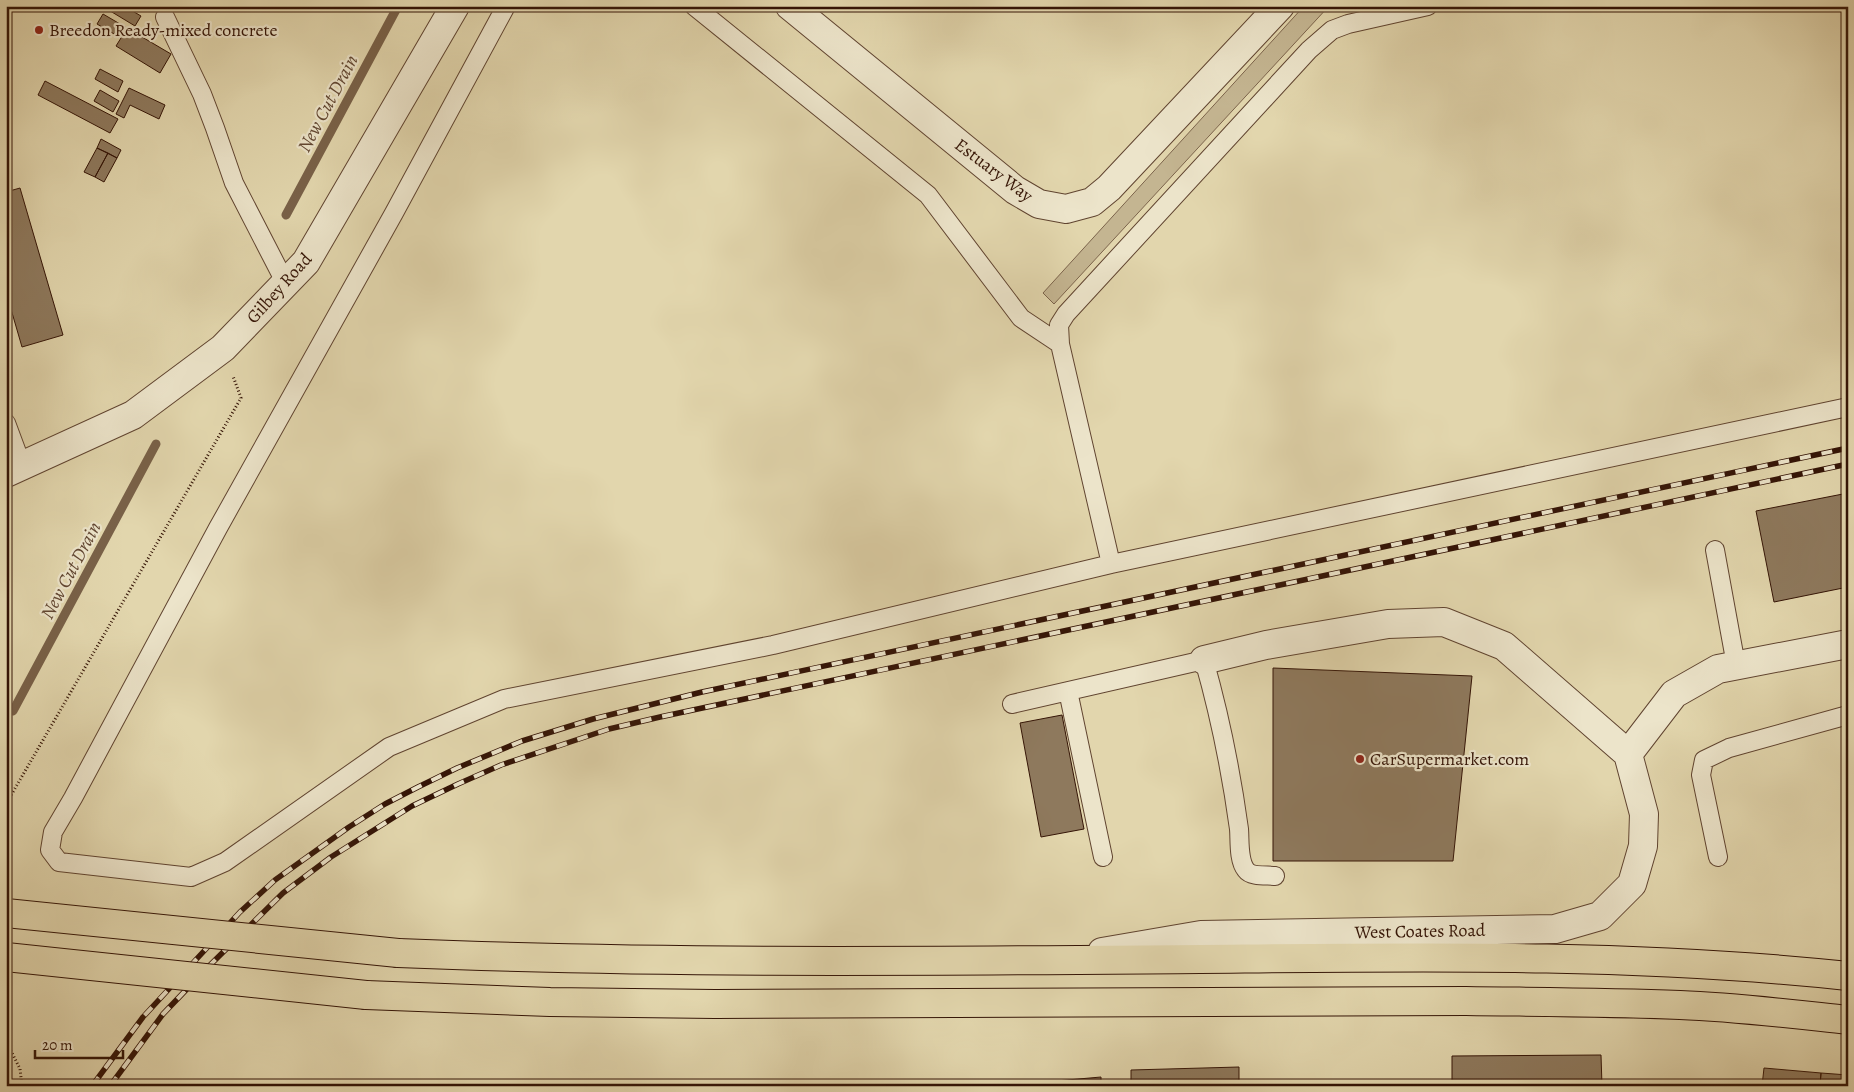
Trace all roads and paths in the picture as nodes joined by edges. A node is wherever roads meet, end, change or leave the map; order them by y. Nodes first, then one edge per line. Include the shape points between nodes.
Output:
1 (455, 6) edge
2 (506, 6) edge
3 (694, 6) edge
4 (790, 6) edge
5 (1280, 6) edge
6 (1428, 6) edge
7 (165, 18) dead end
8 (286, 284) junction
9 (1060, 344) junction
10 (223, 348) junction
11 (1848, 407) edge
12 (6, 424) edge
13 (14, 470) edge
14 (1715, 550) dead end
15 (1111, 564) junction
16 (1848, 644) edge
17 (1204, 660) junction
18 (1736, 665) junction
19 (1068, 691) junction
20 (1012, 704) dead end
21 (1848, 715) edge
22 (1628, 754) junction
23 (6, 804) edge
24 (1103, 857) dead end
25 (1718, 857) dead end
26 (1275, 876) dead end
27 (6, 913) edge
28 (6, 958) edge
29 (1062, 959) junction
30 (1848, 976) edge
31 (1848, 1020) edge
32 (6, 1041) edge
33 (22, 1086) edge

1 - 8 street, Gilbey Road via 306,262
2 - 15 lane via 53,832 50,850 60,862 191,877 225,862 389,747 504,699 773,645
3 - 9 lane via 928,195 1021,318
4 - 5 street, Estuary Way via 1015,190 1039,204 1066,209 1092,202 1109,188
6 - 9 lane via 1348,24 1332,30 1309,50 1066,314 1059,325
7 - 8 lane via 202,94 234,183
8 - 10 street, Gilbey Road
9 - 15 lane
10 - 13 street, Gilbey Road via 133,415
10 - 23 path via 240,398
11 - 15 lane
12 - 13 lane
14 - 18 lane
16 - 18 street
17 - 19 lane
17 - 22 street via 1266,645 1388,624 1444,622 1504,646
17 - 26 lane via 1218,710 1245,869 1250,873
18 - 22 street via 1718,669 1674,694
19 - 20 lane
19 - 24 lane
21 - 25 lane via 1729,748 1704,760 1701,775
22 - 29 street, West Coates Road via 1644,814 1643,846 1632,884 1600,916 1555,928 1201,935
27 - 29 highway, bridge via 398,953 595,960
28 - 31 highway, bridge via 366,995 530,1001 715,1004 1581,1002 1682,1005
29 - 30 highway via 1541,958 1731,965
32 - 33 path via 20,1069

